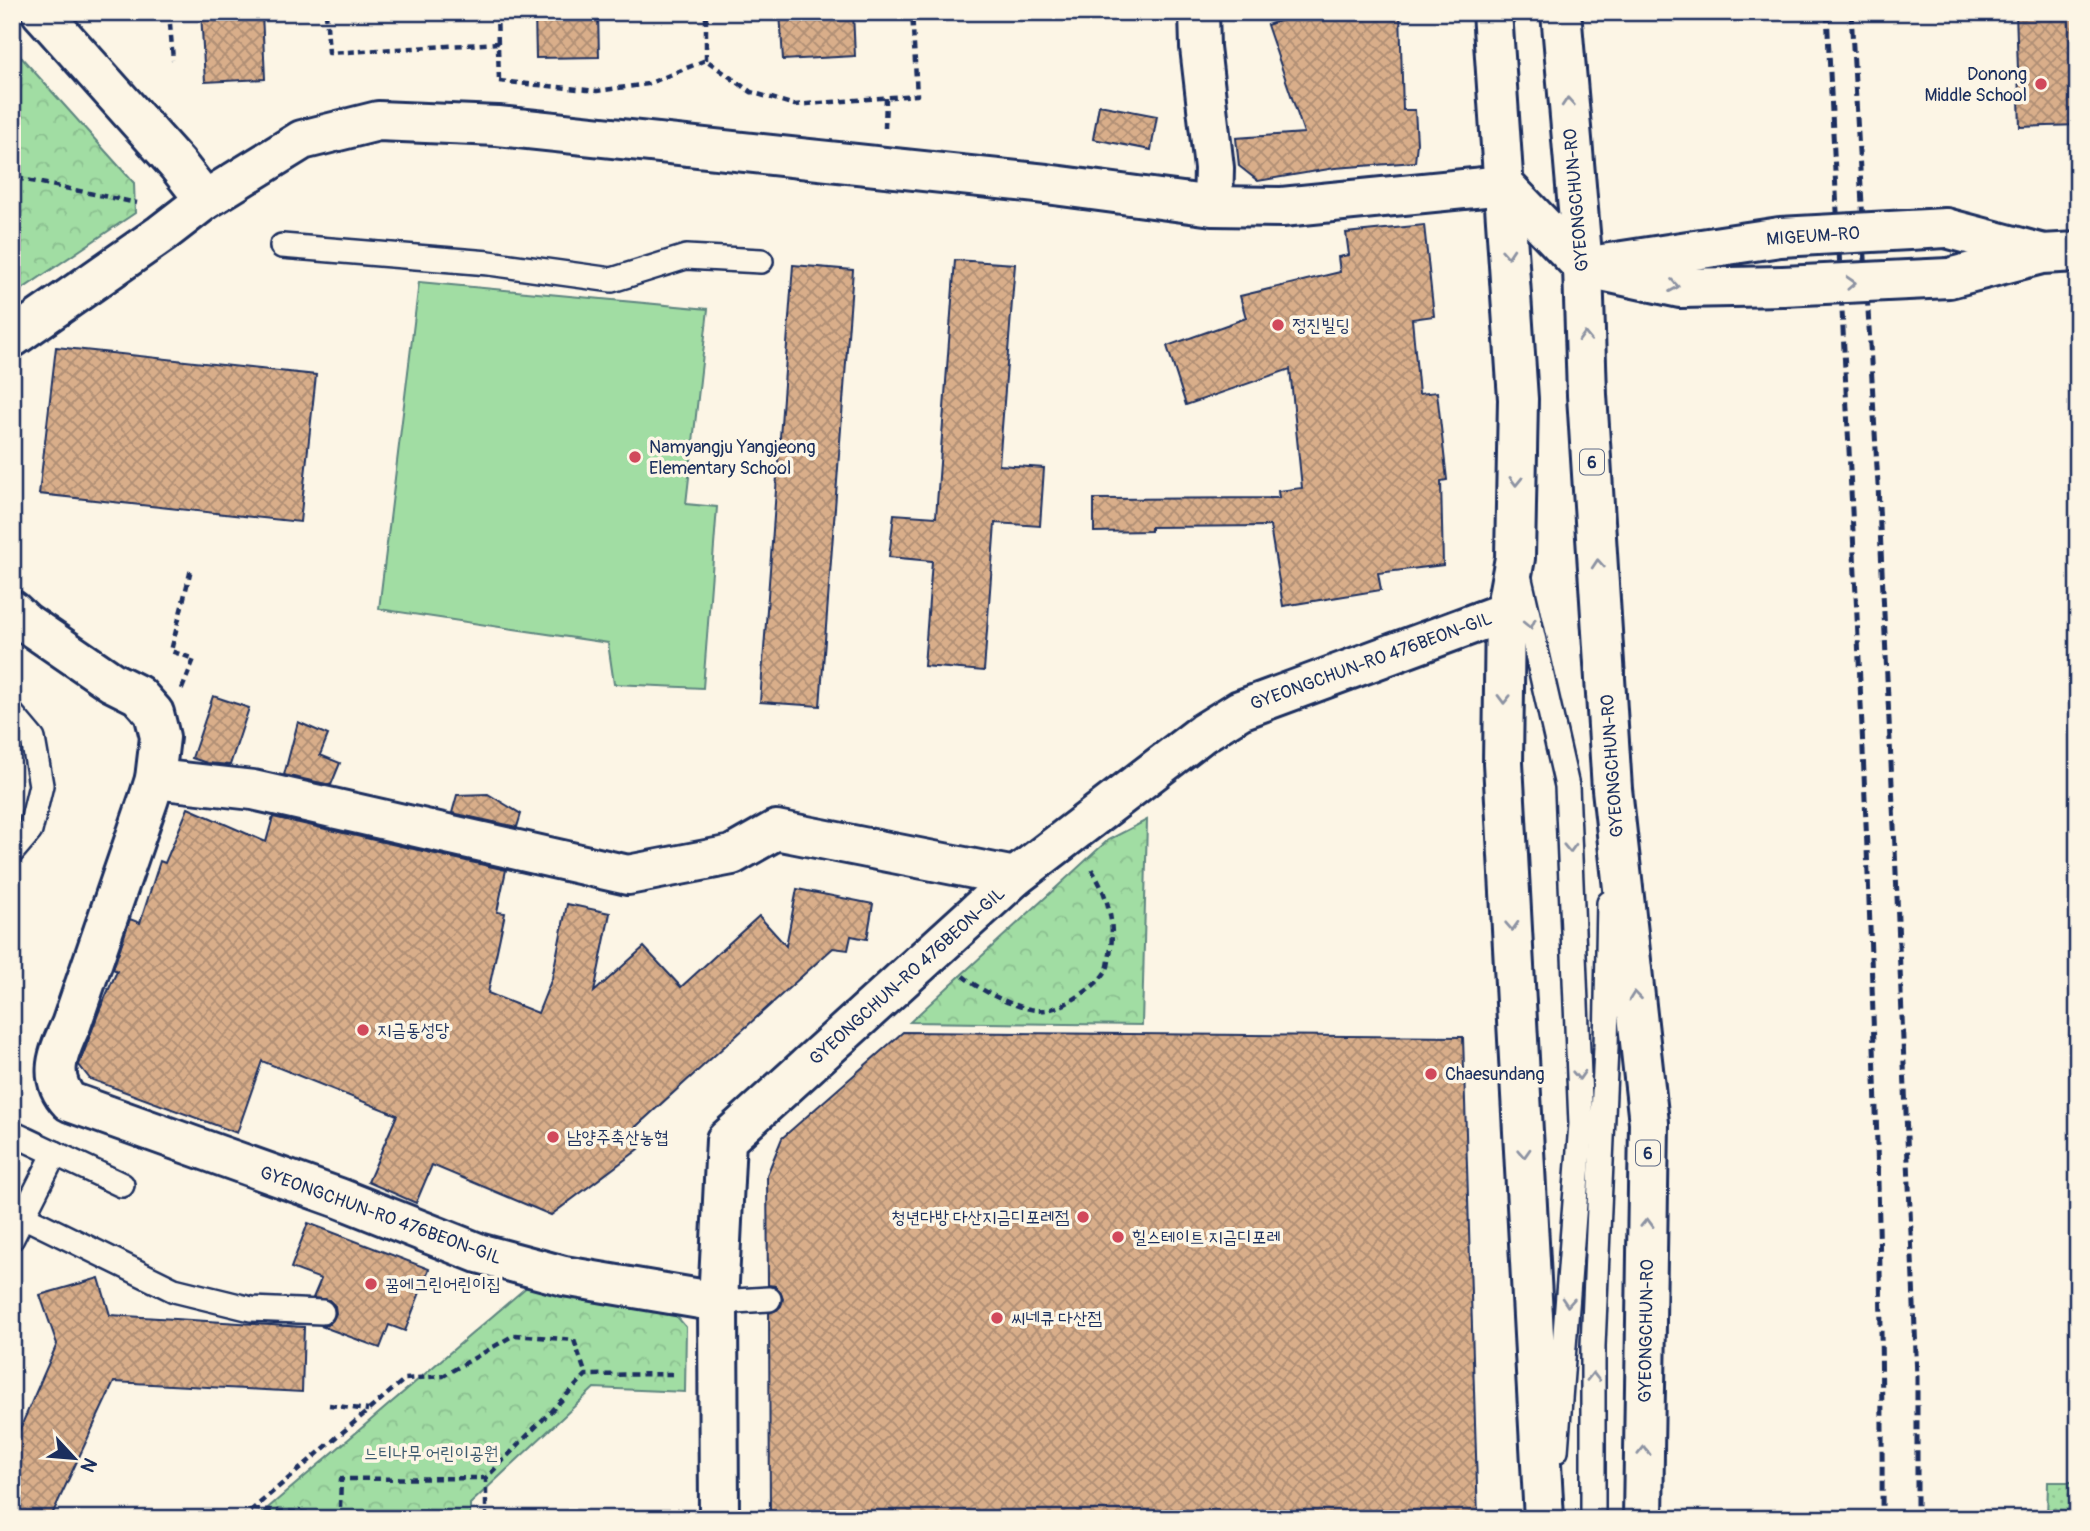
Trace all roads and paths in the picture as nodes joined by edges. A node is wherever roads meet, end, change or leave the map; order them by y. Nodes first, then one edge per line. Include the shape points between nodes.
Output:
1 (41, 12) edge
2 (169, 12) edge
3 (326, 12) edge
4 (497, 12) edge
5 (706, 12) edge
6 (912, 12) edge
7 (1199, 12) edge
8 (1492, 12) edge
9 (1561, 12) edge
10 (499, 44) junction
11 (173, 60) dead end
12 (706, 60) junction
13 (499, 81) junction
14 (499, 92) dead end
15 (886, 98) junction
16 (12, 112) edge
17 (885, 138) dead end
18 (17, 178) junction
19 (1504, 185) junction
20 (12, 187) edge
21 (205, 200) junction
22 (142, 204) dead end
23 (1213, 206) junction
24 (282, 246) dead end
25 (2060, 253) edge
26 (761, 261) dead end
27 (1583, 267) junction
28 (12, 338) edge
29 (1515, 558) junction
30 (191, 569) dead end
31 (12, 610) edge
32 (1505, 612) junction
33 (178, 699) dead end
34 (12, 714) edge
35 (155, 779) junction
36 (1612, 789) junction
37 (12, 852) edge
38 (1086, 860) dead end
39 (1015, 877) junction
40 (961, 975) dead end
41 (12, 1133) edge
42 (55, 1153) junction
43 (122, 1185) dead end
44 (23, 1216) junction
45 (12, 1238) edge
46 (768, 1299) dead end
47 (718, 1302) junction
48 (321, 1312) dead end
49 (672, 1374) dead end
50 (586, 1375) junction
51 (329, 1405) dead end
52 (368, 1410) junction
53 (486, 1478) junction
54 (340, 1507) dead end
55 (253, 1509) dead end
56 (241, 1519) edge
57 (309, 1519) edge
58 (486, 1519) edge
59 (719, 1519) edge
60 (1544, 1519) edge
61 (1550, 1519) edge
62 (1593, 1519) edge
63 (1643, 1519) edge

1 - 21 street
2 - 11 path
3 - 10 path via 329,53
4 - 10 path
5 - 12 path
6 - 15 path via 917,95
7 - 23 street via 1214,168
8 - 19 street
27 -> 9 street, GYEONGCHUN-RO / 6
10 - 13 path
12 - 13 path via 648,84 597,91
12 - 15 path via 751,92 795,105
13 - 14 path
15 - 17 path
16 - 18 path via 20,135
18 - 20 path
18 - 22 path
19 - 23 street via 1282,207
19 - 27 street
19 -> 29 street via 1518,399
21 - 23 street via 302,139 379,121 498,126
21 - 28 street
24 - 26 lane via 489,263 612,280 686,257
25 - 27 street, MIGEUM-RO, bridge via 1946,228 1780,237
27 -> 25 street, MIGEUM-RO, bridge via 1680,289 1783,286 1949,278
36 -> 27 street, GYEONGCHUN-RO / 6
29 - 32 street
29 -> 61 lane via 1567,786 1581,1124
30 - 33 path via 171,651 194,659
31 - 35 street, GYEONGCHUN-RO 476BEON-GIL via 112,682 138,695 154,713 160,737
32 - 39 street, GYEONGCHUN-RO 476BEON-GIL via 1240,710 1203,733
32 -> 60 street via 1503,763
34 - 37 lane via 33,739 41,785 30,831
35 - 39 street via 253,790 628,875 732,855 776,830
35 - 47 street, GYEONGCHUN-RO 476BEON-GIL via 56,1059 61,1093 70,1102 478,1253 564,1276
62 -> 36 lane via 1593,1346
63 -> 36 street, GYEONGCHUN-RO / 6 via 1649,1123
38 - 40 path via 1111,913 1108,968 1093,987 1069,1003 1044,1010 999,999
39 - 47 street, GYEONGCHUN-RO 476BEON-GIL via 726,1140
41 - 42 lane
42 - 43 lane
42 - 44 lane
44 - 45 lane
44 - 48 lane via 174,1290 251,1309
46 - 47 lane
47 - 59 street
49 - 50 path
50 - 52 path via 574,1340 514,1335 443,1376 405,1378
50 - 53 path
51 - 52 path
52 - 56 path
53 - 54 path via 341,1479
53 - 58 path
55 - 57 path via 309,1513

